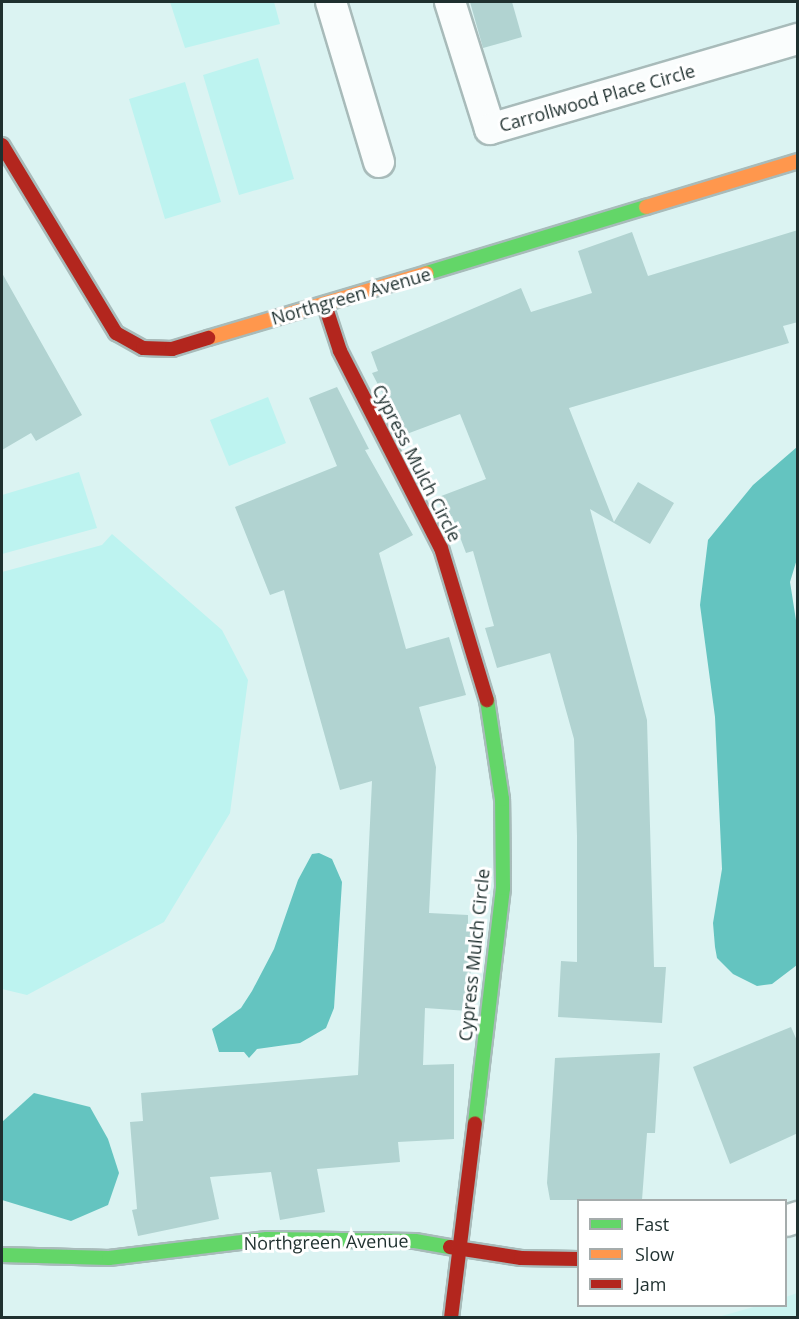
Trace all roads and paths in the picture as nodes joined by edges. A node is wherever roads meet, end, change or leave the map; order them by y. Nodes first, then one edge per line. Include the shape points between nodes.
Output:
1 (330, 2) edge
2 (450, 2) edge
3 (798, 39) edge
4 (2, 145) edge
5 (798, 161) edge
6 (379, 162) dead end
7 (325, 305) junction
8 (457, 1247) junction
9 (2, 1255) edge
10 (577, 1259) edge
11 (451, 1317) edge

1 - 6 street
2 - 3 street, Carrollwood Place Circle via 490,129
4 - 7 street, Northgreen Avenue via 116,333 143,348 172,349
5 - 7 street, Northgreen Avenue
7 - 8 street, Cypress Mulch Circle via 340,351 441,548 493,719 502,799 503,888
8 - 9 street, Northgreen Avenue via 415,1241 267,1239 108,1258
8 - 10 street, Northgreen Avenue via 521,1258
8 - 11 street, Cypress Mulch Circle

